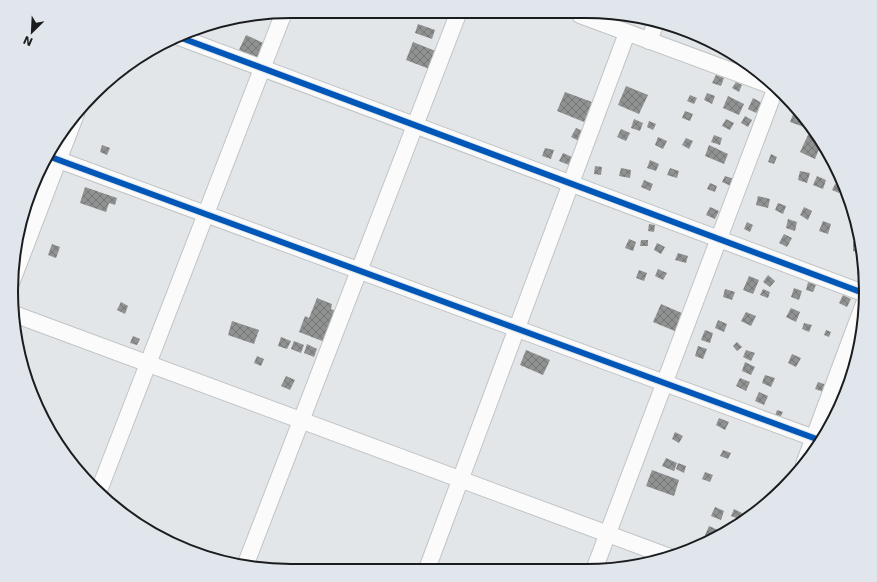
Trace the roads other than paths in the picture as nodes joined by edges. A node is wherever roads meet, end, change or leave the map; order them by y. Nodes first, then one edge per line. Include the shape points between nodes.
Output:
1 (456, 18) edge
2 (588, 18) edge
3 (282, 19) edge
4 (654, 26) edge
5 (628, 33) junction
6 (186, 40) edge
7 (649, 41) junction
8 (263, 68) junction
9 (761, 81) edge
10 (774, 93) edge
11 (415, 125) junction
12 (53, 158) edge
13 (571, 184) junction
14 (206, 214) junction
15 (719, 239) junction
16 (20, 257) edge
17 (359, 271) junction
18 (859, 291) edge
19 (19, 316) edge
20 (857, 324) edge
21 (517, 329) junction
22 (148, 364) junction
23 (664, 383) junction
24 (301, 420) junction
25 (822, 428) edge
26 (815, 439) edge
27 (461, 479) junction
28 (101, 486) edge
29 (608, 533) junction
30 (661, 554) edge
31 (247, 561) edge
32 (596, 563) edge
33 (429, 564) edge

1 - 11 street
2 - 5 street
3 - 8 street
4 - 7 street
5 - 7 street
5 - 13 street
6 - 8 street
7 - 9 street
8 - 11 street
8 - 14 street
10 - 15 street
11 - 13 street
11 - 17 street
12 - 14 street
12 - 16 street
13 - 15 street
13 - 21 street
14 - 17 street
14 - 22 street
15 - 18 street
15 - 23 street
17 - 21 street
17 - 24 street
19 - 22 street
20 - 25 street
21 - 23 street
21 - 27 street
22 - 24 street
22 - 28 street
23 - 26 street
23 - 29 street
24 - 27 street
24 - 31 street
27 - 29 street
27 - 33 street
29 - 30 street
29 - 32 street

